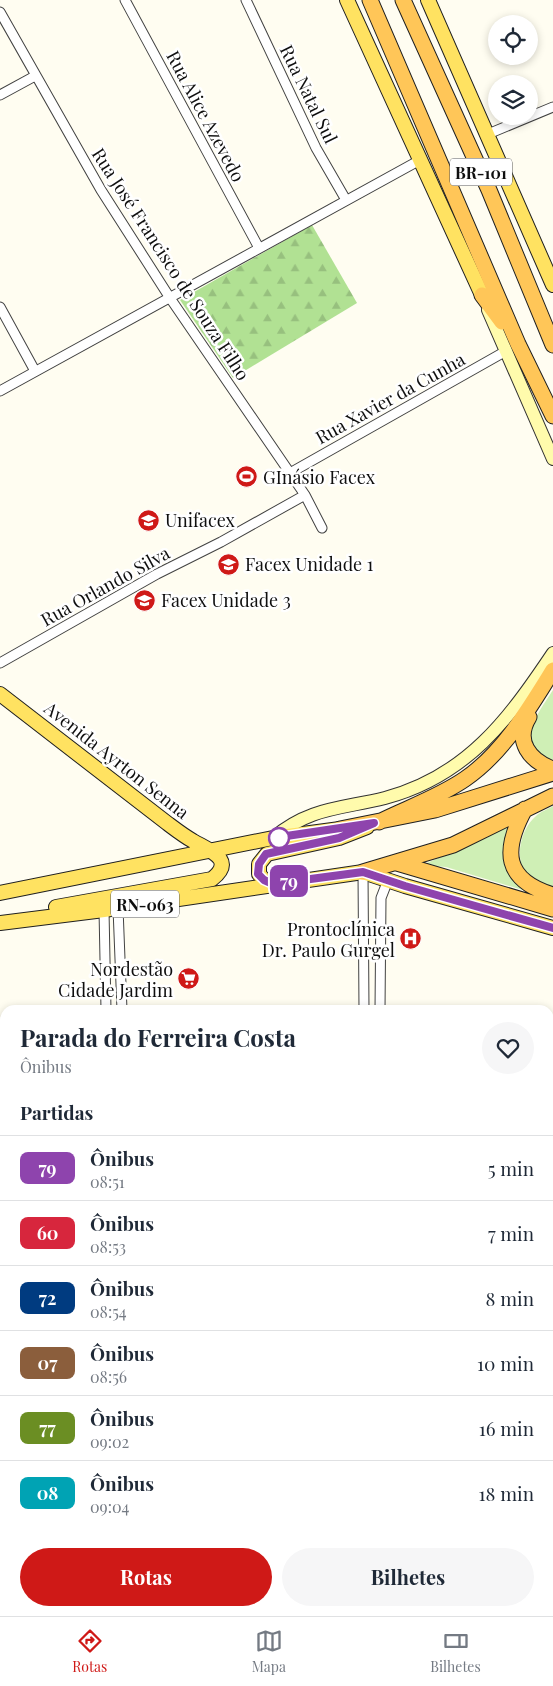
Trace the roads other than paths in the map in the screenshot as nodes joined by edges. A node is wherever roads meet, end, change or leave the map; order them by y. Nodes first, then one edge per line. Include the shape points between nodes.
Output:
1 (126, 0) edge
2 (246, 0) edge
3 (347, 0) edge
4 (370, 0) edge
5 (403, 0) edge
6 (428, 0) edge
7 (0, 12) edge
8 (35, 76) junction
9 (0, 95) edge
10 (553, 107) edge
11 (488, 134) junction
12 (420, 160) junction
13 (346, 200) junction
14 (259, 248) junction
15 (553, 284) edge
16 (482, 295) joint
17 (170, 298) junction
18 (0, 307) edge
19 (553, 345) edge
20 (512, 348) junction
21 (35, 371) junction
22 (0, 390) edge
23 (553, 416) edge
24 (553, 458) edge
25 (290, 473) junction
26 (306, 495) junction
27 (322, 528) dead end
28 (553, 653) edge
29 (0, 663) edge
30 (553, 670) edge
31 (553, 680) edge
32 (0, 694) edge
33 (553, 771) edge
34 (553, 796) edge
35 (525, 809) junction
36 (377, 823) junction
37 (340, 830) joint
38 (273, 838) junction
39 (213, 852) junction
40 (396, 862) junction
41 (363, 872) junction
42 (388, 880) junction
43 (273, 884) junction
44 (0, 893) edge
45 (553, 895) edge
46 (364, 898) junction
47 (381, 898) junction
48 (118, 908) junction
49 (553, 909) edge
50 (104, 910) junction
51 (17, 920) junction
52 (0, 922) edge
53 (553, 928) edge
54 (122, 992) junction
55 (106, 994) junction
56 (106, 1005) edge
57 (122, 1005) edge
58 (364, 1005) edge
59 (380, 1005) edge

1 - 14 street, Rua Alice Azevedo
2 - 13 street, Rua Natal Sul via 316,148
3 - 12 main road
4 - 20 highway, BR-101
5 - 19 highway, BR-101 via 489,190
6 - 11 main road
7 - 8 street, Rua José Francisco de Souza Filho
8 - 9 street
8 - 17 street, Rua José Francisco de Souza Filho via 101,190
10 - 11 street
11 - 15 main road
12 - 13 street
12 - 16 main road
13 - 14 street
14 - 17 street
16 - 20 highway
17 - 21 street
17 - 25 street, Rua José Francisco de Souza Filho
18 - 21 street
20 - 23 highway, BR-101
20 - 24 main road
20 - 25 street, Rua Xavier da Cunha
21 - 22 street
25 - 26 street, Rua José Francisco de Souza Filho
26 - 27 street, Rua José Francisco de Souza Filho
26 - 29 street, Rua Orlando Silva
28 - 38 main road via 512,712 461,763 404,792 311,814
30 - 36 highway via 512,732 482,766 463,781
31 - 33 highway via 524,725 522,734 528,753
32 - 39 main road, Avenida Ayrton Senna via 167,823
33 - 36 highway via 435,810
34 - 35 highway
35 - 40 highway via 453,845
35 - 45 highway via 515,827 512,842 515,870 533,889
36 - 37 highway
36 - 43 main road via 339,838 266,854 259,864 258,874
37 - 38 main road, RN-063
38 - 39 main road, RN-063
39 - 44 main road, RN-063
39 - 51 main road via 221,865 212,879 48,909
40 - 41 highway
40 - 49 highway
41 - 42 main road
41 - 43 main road, RN-063
41 - 46 street
42 - 47 street
42 - 53 main road
43 - 48 main road, RN-063
46 - 47 street
46 - 58 street
47 - 59 street
48 - 50 main road, RN-063
48 - 54 street
50 - 51 main road, RN-063
50 - 55 street
51 - 52 main road, RN-063
54 - 55 street
54 - 57 street
55 - 56 street

